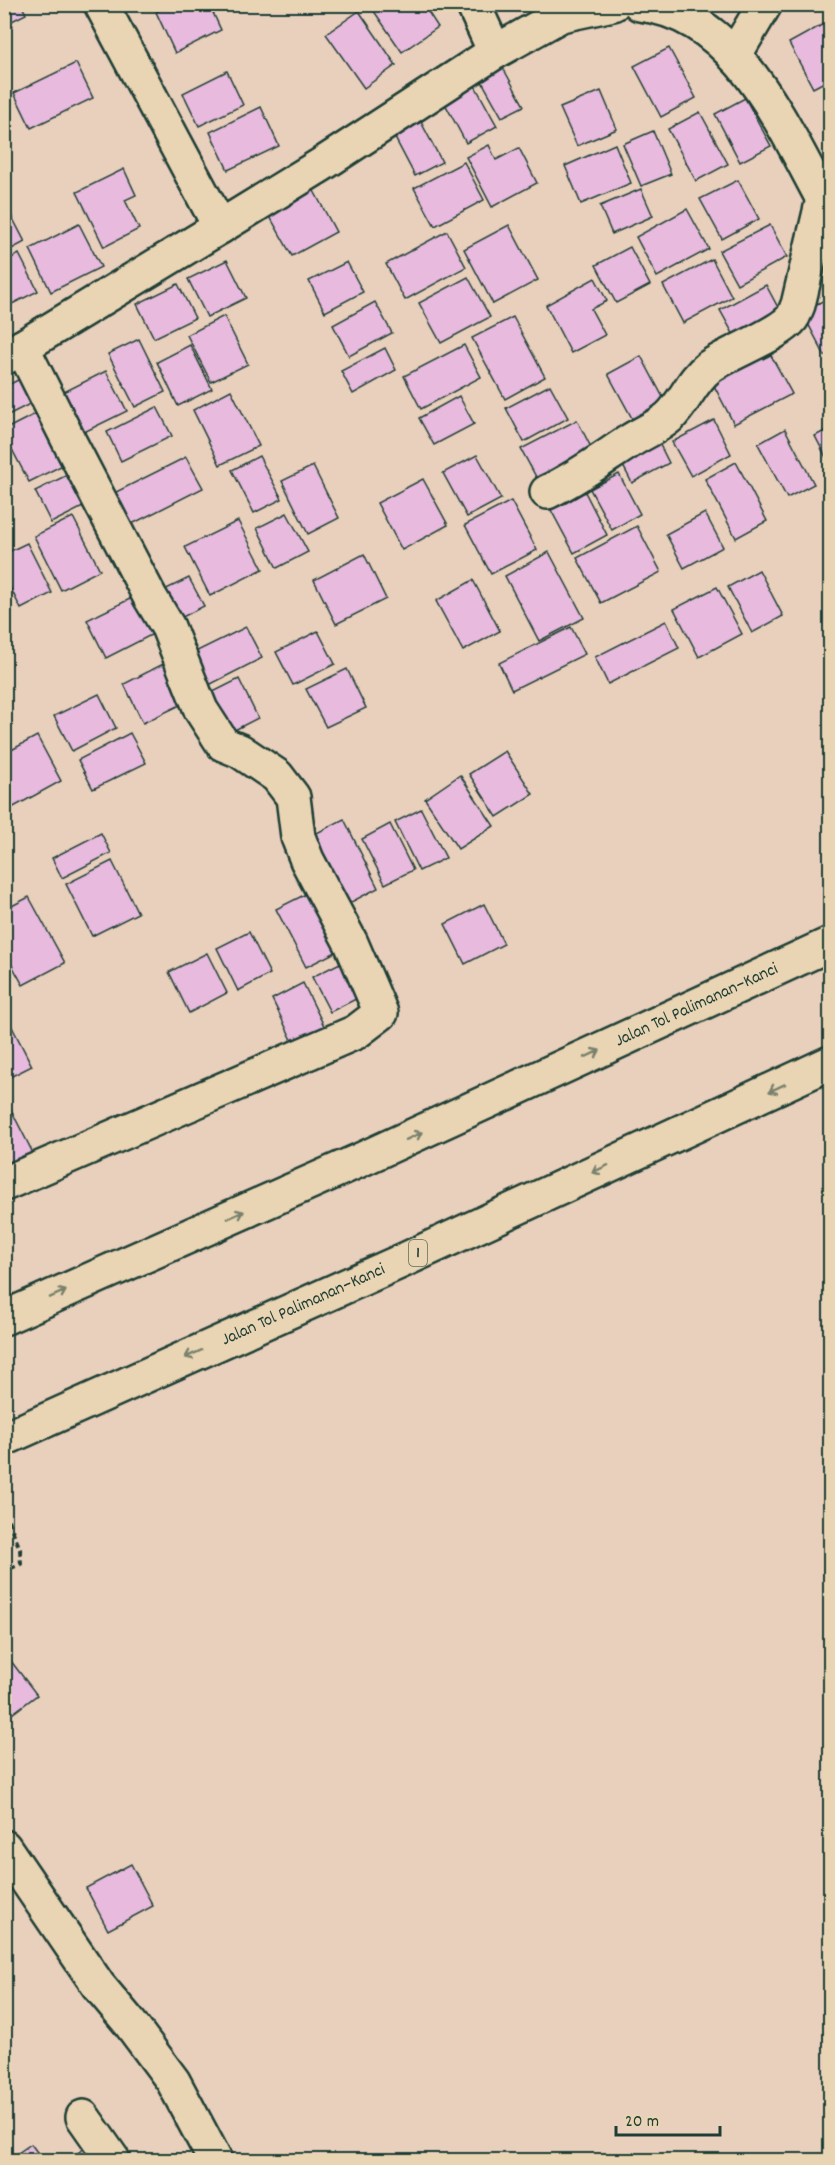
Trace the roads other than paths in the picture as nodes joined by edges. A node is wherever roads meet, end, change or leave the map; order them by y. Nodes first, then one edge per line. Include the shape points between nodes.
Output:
1 (101, 4) edge
2 (473, 4) edge
3 (613, 4) edge
4 (640, 4) edge
5 (765, 4) edge
6 (495, 52) junction
7 (734, 56) junction
8 (826, 201) edge
9 (220, 227) junction
10 (13, 353) edge
11 (548, 492) dead end
12 (831, 944) edge
13 (831, 1063) edge
14 (4, 1184) edge
15 (4, 1318) edge
16 (4, 1439) edge
17 (4, 1847) edge
18 (83, 2117) dead end
19 (113, 2160) edge
20 (214, 2160) edge

1 - 9 main road
2 - 6 main road
3 - 6 main road via 561,15
4 - 7 main road via 661,7 695,21
5 - 7 main road
6 - 9 main road
7 - 8 main road via 768,97
8 - 11 main road via 793,317 699,376 667,419
9 - 10 main road
10 - 14 main road via 69,443 168,627 201,710 223,744 277,776 293,797 298,837 307,860 351,943 381,1013 356,1032
15 -> 12 main road, Jalan Tol Palimanan–Kanci via 379,1152
13 -> 16 main road, Jalan Tol Palimanan–Kanci / 1
17 - 20 main road via 98,1985 173,2082
18 - 19 main road

